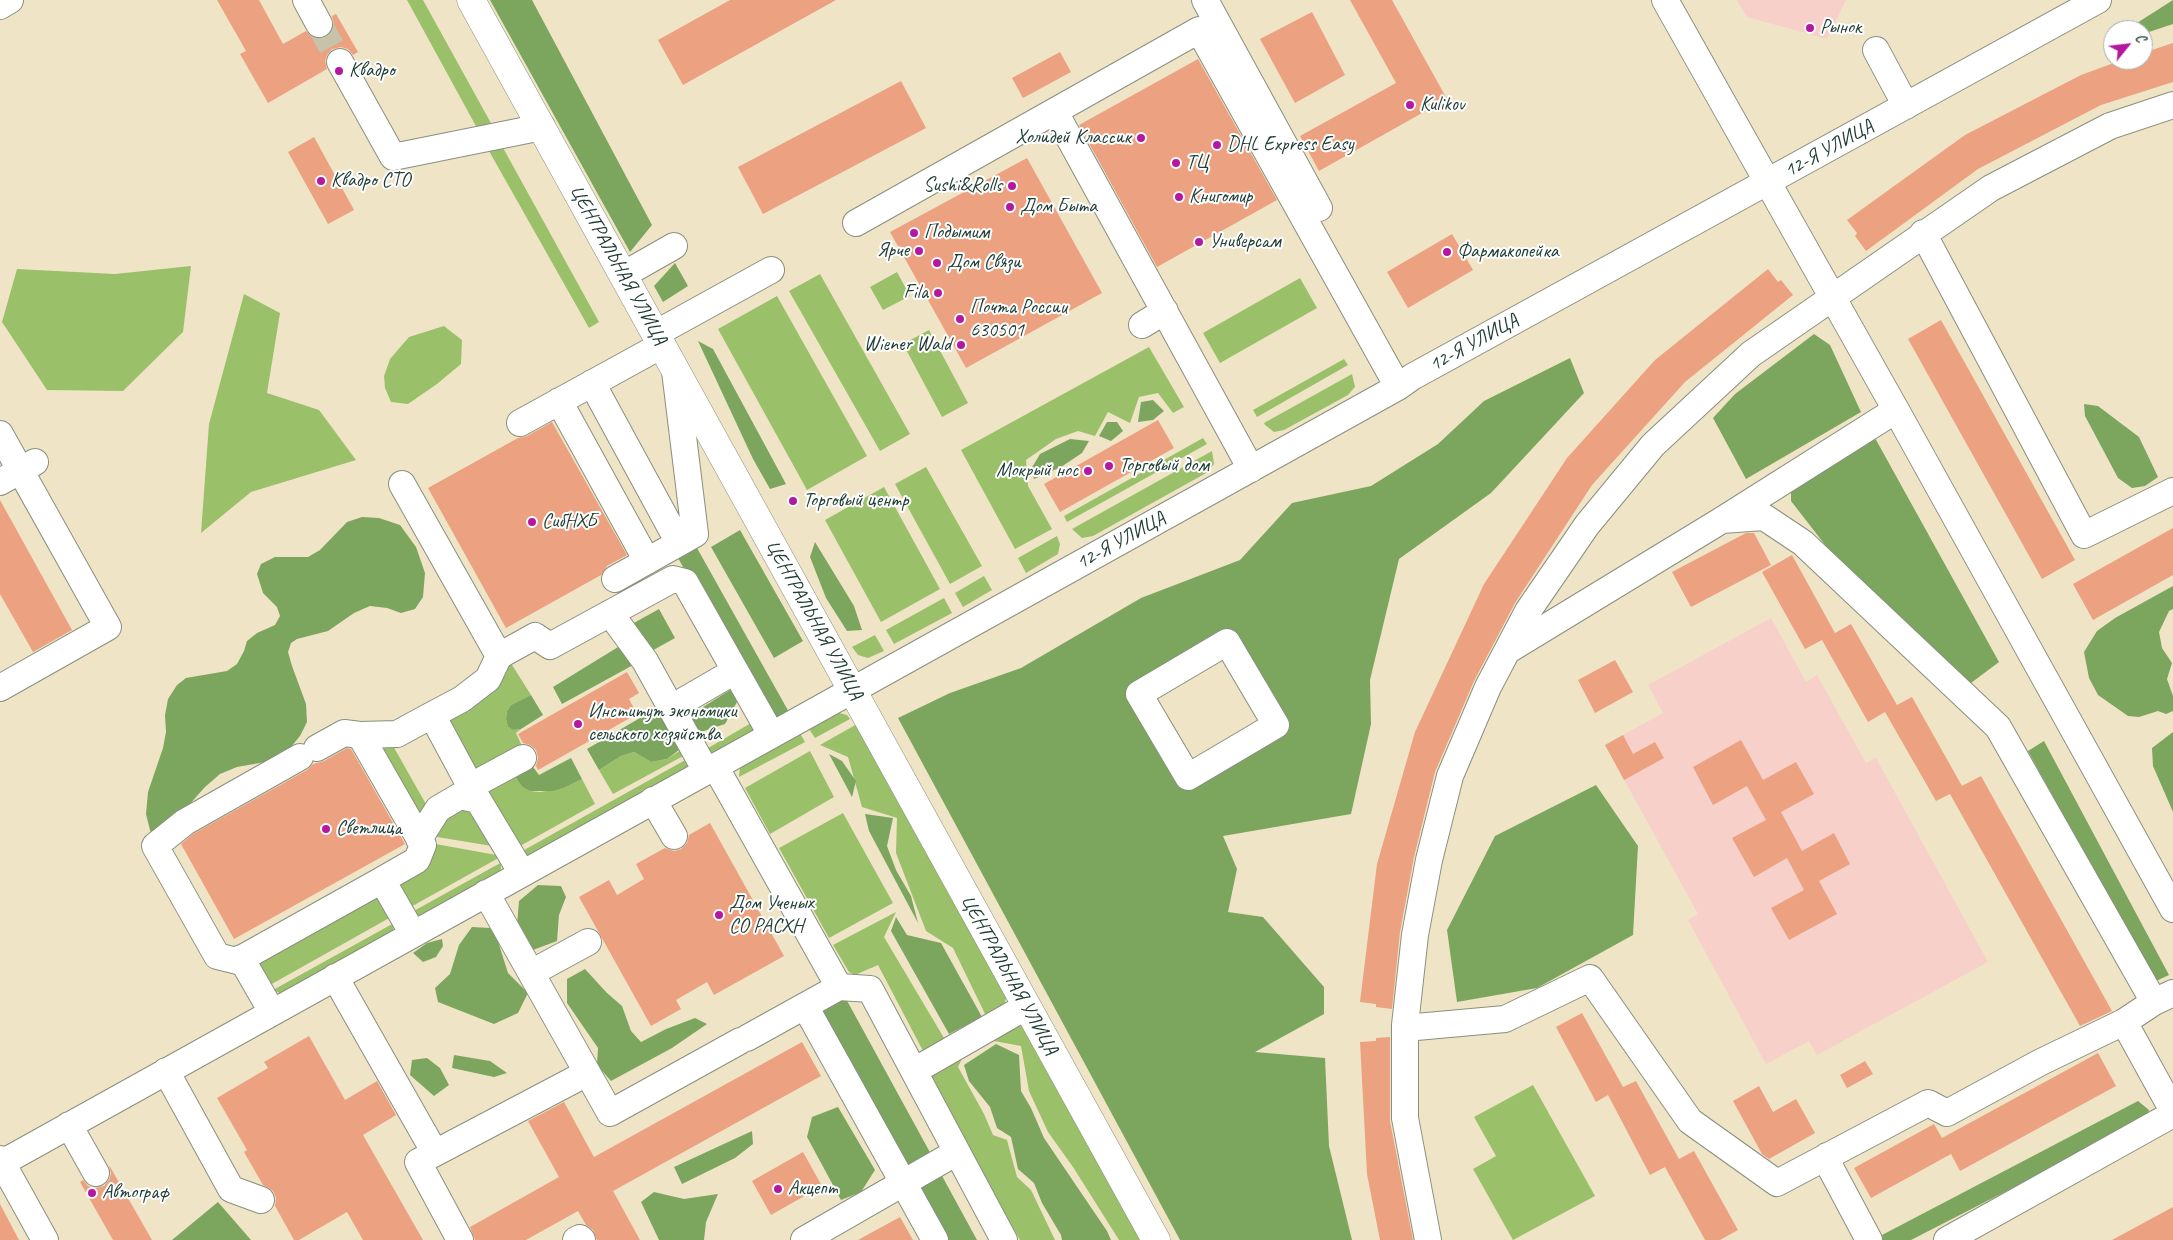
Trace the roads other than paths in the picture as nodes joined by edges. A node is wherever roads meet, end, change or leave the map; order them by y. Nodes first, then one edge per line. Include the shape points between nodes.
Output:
1 (10, 0) edge
2 (306, 0) edge
3 (471, 0) edge
4 (1205, 0) edge
5 (1665, 0) edge
6 (2098, 0) edge
7 (0, 6) edge
8 (319, 24) tunnel mouth
9 (1876, 50) dead end
10 (340, 62) tunnel mouth
11 (2173, 104) edge
12 (1906, 106) junction
13 (1055, 112) junction
14 (542, 127) junction
15 (1768, 183) junction
16 (856, 223) dead end
17 (1923, 234) junction
18 (674, 246) dead end
19 (771, 270) dead end
20 (623, 275) junction
21 (1831, 297) junction
22 (1165, 311) junction
23 (1142, 324) dead end
24 (664, 349) junction
25 (1405, 382) junction
26 (592, 383) junction
27 (559, 401) junction
28 (1896, 410) junction
29 (520, 423) dead end
30 (0, 434) edge
31 (1251, 468) junction
32 (18, 471) edge
33 (402, 484) dead end
34 (2173, 491) edge
35 (1722, 520) junction
36 (679, 543) junction
37 (647, 561) junction
38 (615, 579) dead end
39 (610, 614) junction
40 (1227, 642) joint
41 (1507, 651) junction
42 (498, 656) junction
43 (735, 671) junction
44 (0, 688) edge
45 (852, 689) junction
46 (671, 708) junction
47 (432, 715) junction
48 (771, 734) junction
49 (360, 735) junction
50 (523, 758) dead end
51 (710, 768) junction
52 (474, 793) junction
53 (653, 800) junction
54 (674, 836) dead end
55 (419, 839) junction
56 (522, 873) junction
57 (369, 879) junction
58 (486, 893) junction
59 (2173, 909) edge
60 (413, 934) junction
61 (588, 942) dead end
62 (247, 948) junction
63 (531, 973) junction
64 (335, 977) junction
65 (839, 987) junction
66 (2164, 998) edge
67 (805, 1006) junction
68 (1027, 1006) junction
69 (272, 1012) junction
70 (2124, 1022) junction
71 (1405, 1028) junction
72 (914, 1070) junction
73 (166, 1071) junction
74 (587, 1073) junction
75 (2173, 1112) edge
76 (69, 1125) junction
77 (957, 1152) junction
78 (435, 1154) junction
79 (1827, 1156) junction
80 (1, 1162) edge
81 (96, 1173) dead end
82 (904, 1184) junction
83 (261, 1200) dead end
84 (45, 1240) edge
85 (460, 1240) edge
86 (576, 1240) edge
87 (582, 1240) edge
88 (804, 1240) edge
89 (935, 1240) edge
90 (1004, 1240) edge
91 (1156, 1240) edge
92 (1428, 1240) edge
93 (1869, 1240) edge
94 (1947, 1240) edge

1 - 7 street
2 - 8 street
3 - 14 main road, ЦЕНТРАЛЬНАЯ УЛИЦА
4 - 25 street
5 - 15 street
6 - 12 street, 12-Я УЛИЦА
9 - 12 street
10 - 14 street via 393,157
11 - 17 street via 2110,126 2042,161 1991,188
12 - 15 street, 12-Я УЛИЦА
13 - 16 street
13 - 22 street
13 - 25 street via 1199,30
14 - 20 main road, ЦЕНТРАЛЬНАЯ УЛИЦА
15 - 21 street
15 - 25 street, 12-Я УЛИЦА
17 - 21 street
17 - 34 street via 2084,535
18 - 20 street
19 - 24 street
20 - 24 main road, ЦЕНТРАЛЬНАЯ УЛИЦА
21 - 28 street
21 - 41 street via 1751,354 1654,445 1587,525 1528,611
22 - 23 street
22 - 31 street
24 - 26 street
24 - 36 street via 695,534
24 - 45 main road, ЦЕНТРАЛЬНАЯ УЛИЦА
25 - 31 street, 12-Я УЛИЦА
26 - 27 street
26 - 36 street
27 - 29 street
27 - 37 street
28 - 35 street
28 - 59 street
30 - 32 street
31 - 45 street, 12-Я УЛИЦА
32 - 44 street via 108,627
33 - 42 street
35 - 41 street
35 - 66 street via 1764,517 1803,543 1998,727
36 - 37 street
37 - 38 street
39 - 42 street via 550,646 535,636
39 - 43 street via 673,579 685,582
39 - 46 street via 645,661
40 - 40 street via 1139,694 1188,777 1276,725
41 - 71 street via 1450,776 1415,935
42 - 47 street via 488,679 462,699
43 - 46 street
43 - 48 street
45 - 48 street, 12-Я УЛИЦА
45 - 68 main road, ЦЕНТРАЛЬНАЯ УЛИЦА
46 - 51 street
47 - 49 street via 397,734
47 - 52 street
48 - 51 street, 12-Я УЛИЦА
49 - 55 street
49 - 62 street via 344,733 308,752 185,822 155,846 217,956 237,961
50 - 52 street
51 - 53 street, 12-Я УЛИЦА
51 - 65 street
52 - 55 street via 460,796 438,809
52 - 56 street
53 - 54 street
53 - 56 street, 12-Я УЛИЦА
55 - 57 street via 422,845 417,860
56 - 58 street, 12-Я УЛИЦА
57 - 60 street
57 - 62 street
58 - 60 street, 12-Я УЛИЦА
58 - 63 street
60 - 64 street, 12-Я УЛИЦА
61 - 63 street
62 - 69 street
63 - 74 street
64 - 69 street, 12-Я УЛИЦА
64 - 78 street
65 - 67 street
65 - 72 street via 870,988
66 - 70 street
67 - 74 street via 610,1113
67 - 82 street
68 - 72 street
68 - 91 main road, ЦЕНТРАЛЬНАЯ УЛИЦА
69 - 73 street, 12-Я УЛИЦА
70 - 75 street
70 - 79 street via 1947,1113 1928,1103
71 - 79 street via 1505,1019 1590,978 1690,1122 1777,1183
71 - 92 street via 1405,1118
72 - 77 street
73 - 76 street, 12-Я УЛИЦА
73 - 83 street via 231,1189
74 - 78 street
75 - 94 street
76 - 80 street, 12-Я УЛИЦА
76 - 81 street
77 - 82 street
77 - 90 street
78 - 85 street via 418,1162
79 - 93 street via 1828,1165
80 - 84 street
82 - 88 street
82 - 89 street
86 - 87 street

